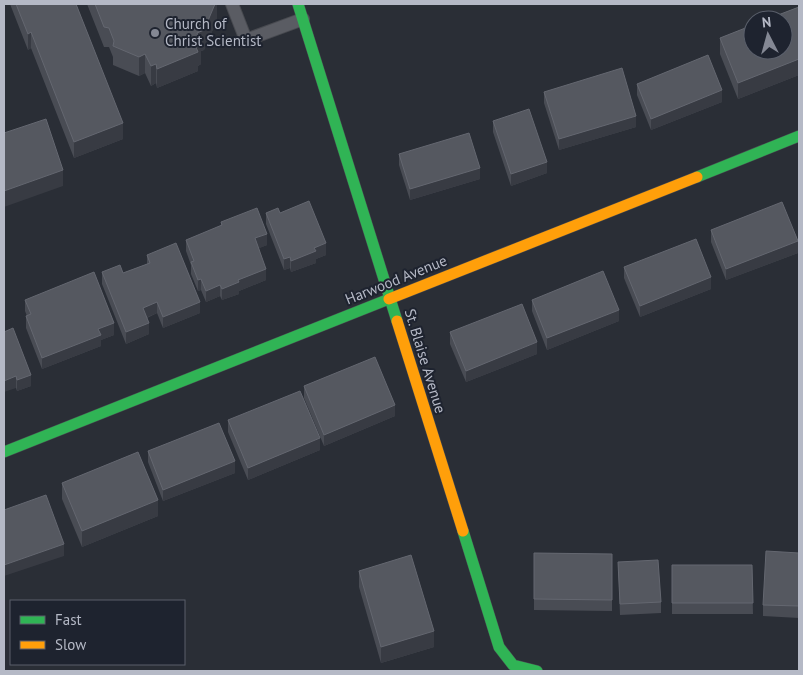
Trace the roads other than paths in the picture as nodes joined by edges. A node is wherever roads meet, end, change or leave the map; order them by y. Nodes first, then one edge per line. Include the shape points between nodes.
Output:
1 (232, 4) edge
2 (298, 4) edge
3 (303, 19) junction
4 (799, 136) edge
5 (390, 298) junction
6 (4, 452) edge
7 (537, 671) edge

1 - 3 lane via 246,40
2 - 3 street, St. Blaise Avenue
3 - 5 street, St. Blaise Avenue
4 - 5 street, Harwood Avenue
5 - 6 street, Harwood Avenue
5 - 7 street, St. Blaise Avenue via 499,647 514,665

